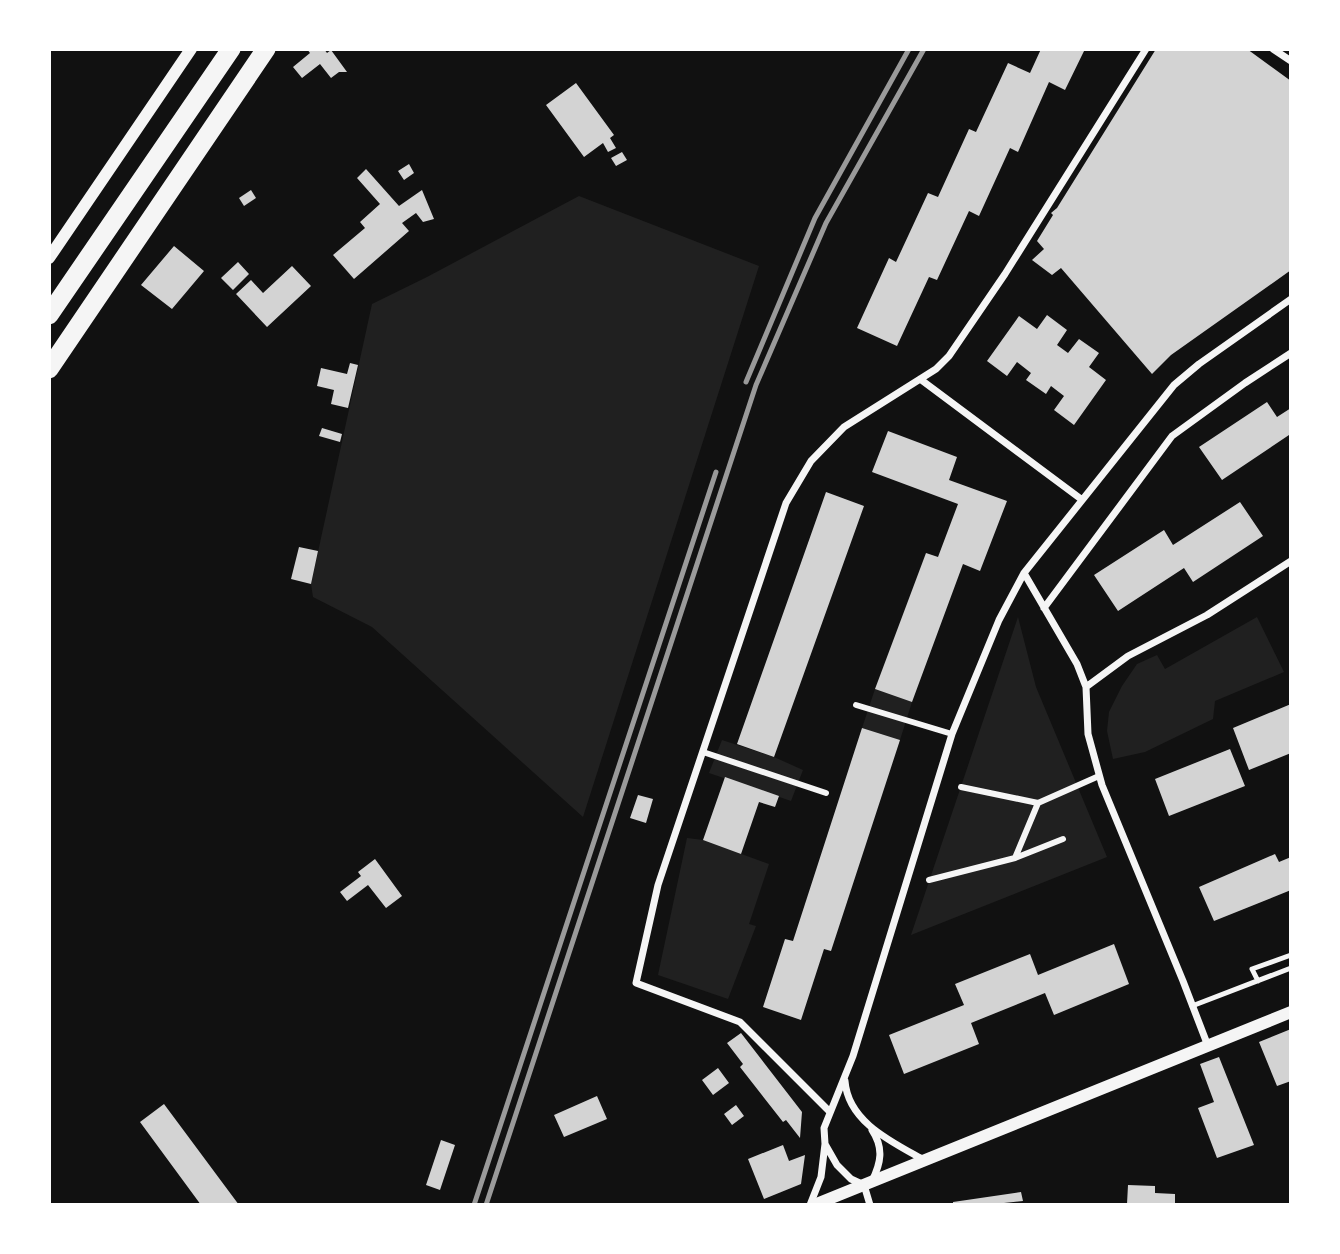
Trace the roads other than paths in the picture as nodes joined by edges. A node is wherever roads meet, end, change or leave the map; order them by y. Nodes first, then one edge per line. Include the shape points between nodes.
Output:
1 (191, 49) edge
2 (230, 49) edge
3 (266, 49) edge
4 (1146, 49) edge
5 (1273, 49) edge
6 (1291, 61) edge
7 (49, 258) edge
8 (1291, 299) edge
9 (49, 315) edge
10 (1291, 353) edge
11 (49, 369) edge
12 (920, 379) junction
13 (1081, 499) junction
14 (1291, 561) edge
15 (1024, 573) junction
16 (1044, 608) junction
17 (1086, 687) junction
18 (856, 705) dead end
19 (952, 734) junction
20 (703, 752) junction
21 (1099, 776) junction
22 (961, 787) dead end
23 (826, 793) dead end
24 (1038, 803) junction
25 (1063, 839) dead end
26 (1015, 858) junction
27 (929, 880) dead end
28 (1291, 955) edge
29 (1291, 968) edge
30 (1258, 981) junction
31 (1192, 1006) junction
32 (1291, 1012) edge
33 (1208, 1046) junction
34 (845, 1077) junction
35 (830, 1112) junction
36 (869, 1126) junction
37 (825, 1144) junction
38 (925, 1160) junction
39 (868, 1183) junction
40 (812, 1205) edge
41 (870, 1205) edge

1 - 7 street
2 - 9 highway
3 - 11 highway
4 - 12 street via 977,315 948,356
5 - 6 street
8 - 13 street via 1174,385
10 - 16 street via 1172,436
12 - 13 street
12 - 20 street via 844,426 796,484 786,502
13 - 15 street
14 - 17 street via 1207,615 1128,656
15 - 16 street
15 - 19 street via 999,620
16 - 17 street
17 - 21 street via 1088,734
18 - 19 street
19 - 34 street
20 - 23 street
20 - 35 street via 658,885 636,983 740,1022
21 - 24 street
21 - 31 street
22 - 24 street
24 - 26 street
25 - 26 street
26 - 27 street
28 - 30 lane via 1252,969
29 - 30 lane
30 - 31 lane
31 - 33 street
32 - 33 street
33 - 38 street
34 - 35 street
34 - 36 street via 849,1101
35 - 37 street
36 - 38 street
36 - 39 street via 881,1153
37 - 39 street via 851,1180
37 - 40 street
38 - 39 street
39 - 40 street
39 - 41 street

